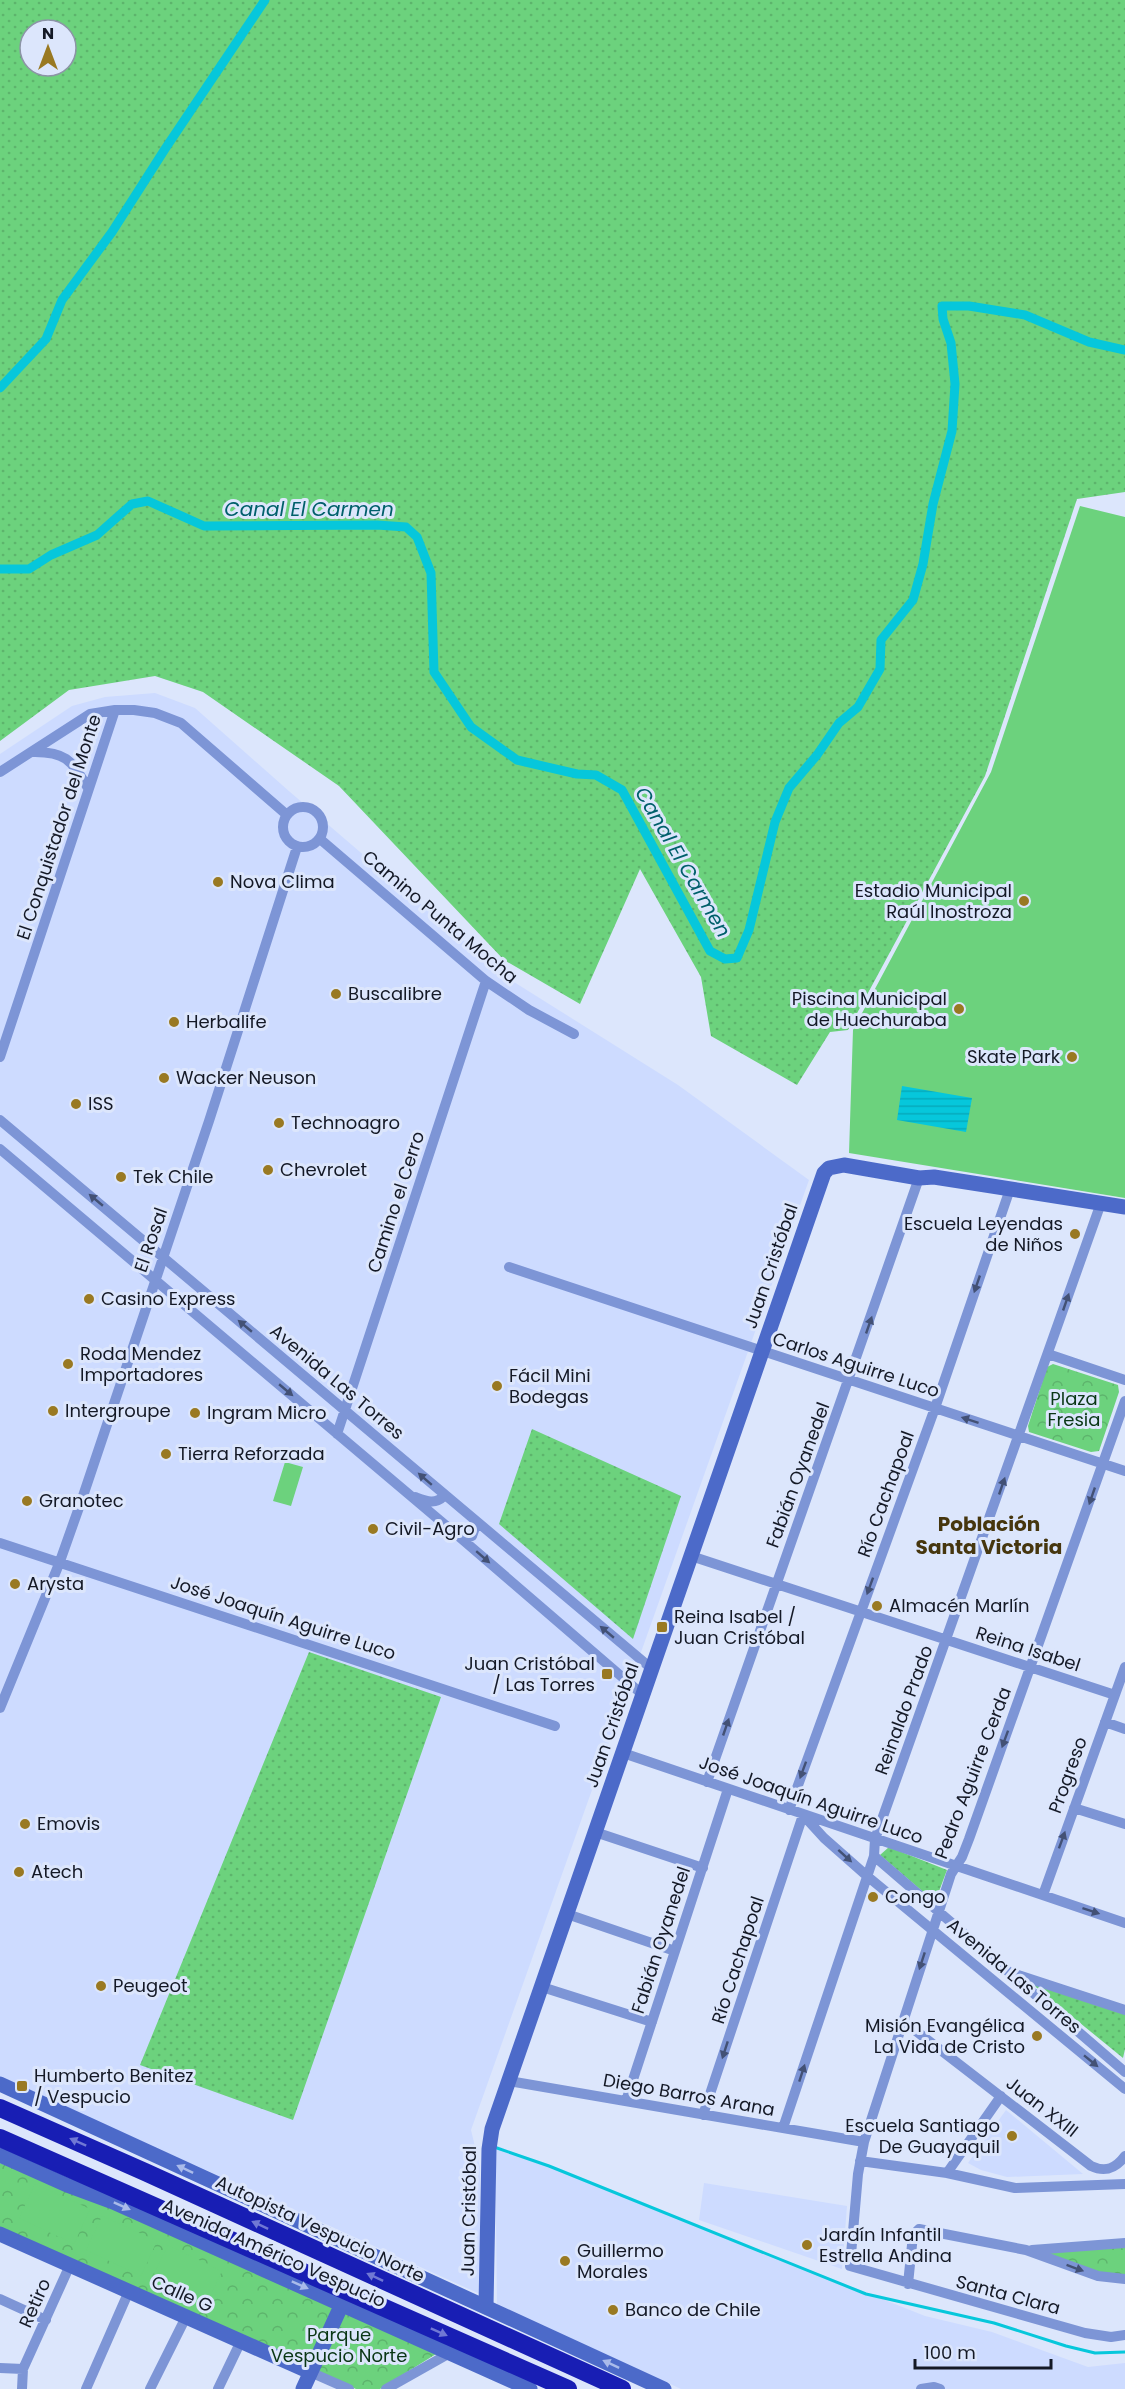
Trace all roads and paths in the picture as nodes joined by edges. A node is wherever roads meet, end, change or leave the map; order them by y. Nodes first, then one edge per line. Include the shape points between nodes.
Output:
1 (115, 710) junction
2 (31, 752) junction
3 (0, 772) edge
4 (88, 788) junction
5 (287, 815) junction
6 (320, 838) junction
7 (297, 847) junction
8 (486, 981) junction
9 (574, 1034) dead end
10 (0, 1057) edge
11 (0, 1120) edge
12 (0, 1149) edge
13 (920, 1178) junction
14 (1008, 1193) junction
15 (1125, 1207) edge
16 (1100, 1208) junction
17 (1125, 1216) edge
18 (163, 1257) junction
19 (509, 1267) dead end
20 (155, 1280) junction
21 (762, 1352) junction
22 (1048, 1354) junction
23 (850, 1380) junction
24 (1125, 1380) edge
25 (1125, 1401) edge
26 (935, 1408) junction
27 (345, 1410) junction
28 (337, 1434) junction
29 (1019, 1436) junction
30 (1103, 1464) junction
31 (1125, 1471) edge
32 (409, 1495) junction
33 (444, 1496) junction
34 (477, 1522) junction
35 (463, 1540) junction
36 (0, 1543) edge
37 (691, 1556) junction
38 (59, 1564) junction
39 (776, 1584) junction
40 (861, 1611) junction
41 (947, 1640) junction
42 (1125, 1667) edge
43 (1031, 1668) junction
44 (652, 1669) junction
45 (643, 1695) junction
46 (1115, 1695) junction
47 (0, 1708) edge
48 (1105, 1722) junction
49 (555, 1726) dead end
50 (1125, 1729) edge
51 (623, 1754) junction
52 (706, 1782) junction
53 (729, 1789) junction
54 (1074, 1808) junction
55 (789, 1810) junction
56 (803, 1815) junction
57 (1125, 1824) edge
58 (596, 1832) junction
59 (875, 1839) junction
60 (874, 1856) junction
61 (956, 1866) junction
62 (703, 1868) junction
63 (867, 1876) junction
64 (1042, 1895) junction
65 (938, 1911) junction
66 (567, 1914) junction
67 (1125, 1923) edge
68 (932, 1930) junction
69 (675, 1951) junction
70 (1009, 1972) junction
71 (542, 1987) junction
72 (1125, 2010) edge
73 (903, 2020) junction
74 (652, 2022) junction
75 (1125, 2057) edge
76 (1123, 2070) edge
77 (509, 2081) junction
78 (0, 2084) edge
79 (1125, 2089) edge
80 (1001, 2096) junction
81 (0, 2100) edge
82 (626, 2102) junction
83 (0, 2108) edge
84 (703, 2115) junction
85 (783, 2128) junction
86 (49, 2129) junction
87 (0, 2138) edge
88 (864, 2142) junction
89 (0, 2155) edge
90 (1125, 2156) edge
91 (860, 2161) junction
92 (947, 2173) junction
93 (1125, 2184) edge
94 (0, 2234) edge
95 (1125, 2243) edge
96 (1026, 2250) junction
97 (70, 2265) junction
98 (850, 2266) joint
99 (1125, 2279) edge
100 (908, 2284) junction
101 (129, 2291) junction
102 (0, 2299) edge
103 (342, 2304) junction
104 (486, 2306) junction
105 (186, 2317) junction
106 (45, 2320) junction
107 (1125, 2335) edge
108 (242, 2341) junction
109 (450, 2353) junction
110 (543, 2354) junction
111 (0, 2368) edge
112 (23, 2369) junction
113 (310, 2372) junction
114 (22, 2389) edge
115 (86, 2389) edge
116 (150, 2389) edge
117 (218, 2389) edge
118 (303, 2389) edge
119 (349, 2389) edge
120 (386, 2389) edge
121 (530, 2389) edge
122 (568, 2389) edge
123 (622, 2389) edge
124 (634, 2389) edge
125 (664, 2389) edge
126 (921, 2389) edge
127 (940, 2389) edge

1 - 2 street via 90,714
1 - 4 street, El Conquistador del Monte
1 - 5 street via 155,713 180,723
2 - 3 street
2 - 4 street via 52,752 67,759
4 - 10 street, El Conquistador del Monte
5 - 6 street via 299,808 312,810 323,826
5 - 7 street via 284,833
6 - 7 street via 310,846
6 - 8 street, Camino Punta Mocha
7 - 18 street, El Rosal
8 - 9 street, Camino Punta Mocha
8 - 27 street, Camino el Cerro
18 -> 11 street, Avenida Las Torres
12 - 20 street
13 - 14 street via 934,1177
13 - 21 street, Juan Cristóbal via 844,1165 824,1173
23 -> 13 street, Fabián Oyanedel
14 - 16 street
14 -> 26 street, Río Cachapoal
15 - 16 street
16 - 17 street
22 -> 16 street, Reinaldo Prado
18 - 20 street, El Rosal
27 -> 18 street, Avenida Las Torres
19 - 21 street, Carlos Aguirre Luco
20 -> 28 street
20 - 38 street, El Rosal
21 - 23 street, Carlos Aguirre Luco
21 - 37 street, Juan Cristóbal
22 - 24 street
22 - 29 street, Reinaldo Prado
23 - 26 street, Carlos Aguirre Luco
23 - 39 street, Fabián Oyanedel
25 - 30 street, Pedro Aguirre Cerda
29 -> 26 street, Carlos Aguirre Luco
26 -> 40 street, Río Cachapoal
27 - 28 street, Camino el Cerro
33 -> 27 street, Avenida Las Torres
28 - 32 street
29 - 30 street, Carlos Aguirre Luco
41 -> 29 street, Reinaldo Prado
30 - 31 street, Carlos Aguirre Luco
30 -> 43 street, Pedro Aguirre Cerda
32 - 33 street via 432,1502
32 - 35 street
33 - 34 street, Avenida Las Torres
34 - 35 street via 472,1536
44 -> 34 street, Avenida Las Torres
35 -> 45 street
36 - 38 street, José Joaquín Aguirre Luco
37 - 39 street, Reina Isabel
37 - 44 street, Juan Cristóbal
38 - 47 street, El Rosal
38 - 49 street, José Joaquín Aguirre Luco
39 - 40 street, Reina Isabel
52 -> 39 street, Fabián Oyanedel
40 - 41 street, Reina Isabel
40 -> 55 street, Río Cachapoal
41 - 43 street, Reina Isabel
41 - 59 street, Reinaldo Prado
42 - 46 street, Progreso
43 - 46 street, Reina Isabel
43 -> 61 street, Pedro Aguirre Cerda
44 - 45 street, Juan Cristóbal
45 - 51 street, Juan Cristóbal
46 - 48 street, Progreso
48 - 50 street
48 - 54 street, Progreso
51 - 52 street, José Joaquín Aguirre Luco
51 - 58 street, Juan Cristóbal
52 - 53 street, José Joaquín Aguirre Luco
53 - 55 street, José Joaquín Aguirre Luco
53 - 62 street, Fabián Oyanedel
54 - 57 street
64 -> 54 street, Progreso
55 - 56 street, José Joaquín Aguirre Luco
56 - 59 street, José Joaquín Aguirre Luco
56 -> 63 street, Avenida Las Torres
56 -> 84 street, Río Cachapoal
58 - 62 street
58 - 66 street, Juan Cristóbal
59 - 60 street, Reinaldo Prado
59 - 61 street, José Joaquín Aguirre Luco
60 - 63 street, Reinaldo Prado
60 - 65 street, Avenida Las Torres
61 - 64 street, José Joaquín Aguirre Luco
61 - 65 street, Pedro Aguirre Cerda
62 - 69 street, Fabián Oyanedel
63 - 68 street, Avenida Las Torres
85 -> 63 street, Reinaldo Prado
64 -> 67 street, José Joaquín Aguirre Luco
65 - 68 street, Pedro Aguirre Cerda
65 - 70 street, Avenida Las Torres
66 - 69 street
66 - 71 street, Juan Cristóbal
68 -> 73 street, Pedro Aguirre Cerda
68 -> 79 street, Avenida Las Torres
69 - 74 street, Fabián Oyanedel
70 - 72 street
70 - 76 street, Avenida Las Torres
71 - 74 street
71 - 77 street, Juan Cristóbal
73 - 80 street, Juan XXIII
73 - 88 street, Pedro Aguirre Cerda
74 - 82 street, Fabián Oyanedel
75 - 76 street
77 - 82 street, Diego Barros Arana
77 - 104 street, Juan Cristóbal via 489,2143
104 -> 78 street, Avenida Américo Vespucio via 426,2282
80 - 90 street, Juan XXIII via 1091,2166 1116,2167
80 - 92 street
81 - 86 highway
82 - 84 street, Diego Barros Arana
83 - 86 highway, Autopista Vespucio Norte
84 - 85 street, Diego Barros Arana
85 - 88 street, Diego Barros Arana
110 -> 86 highway, Autopista Vespucio Norte
87 -> 122 highway
88 - 91 street, Pedro Aguirre Cerda
89 -> 103 street, Avenida Américo Vespucio
91 - 92 street
91 - 98 street, Pedro Aguirre Cerda
92 - 93 street via 1015,2188
94 - 97 street, Calle G
95 - 96 street
96 -> 99 street via 1098,2276
96 - 100 street via 919,2229 913,2235
97 - 101 street, Calle G
97 - 106 street, Retiro
98 - 100 street, Santa Clara
100 - 107 street, Santa Clara via 1085,2333
101 - 105 street, Calle G
101 - 115 street
102 - 106 street
103 - 109 street, Avenida Américo Vespucio
103 - 113 street
125 -> 104 street, Avenida Américo Vespucio
105 - 108 street, Calle G
105 - 116 street
106 - 112 street, Retiro
108 - 113 street, Calle G
108 - 117 street
109 - 120 street
109 - 121 street, Avenida Américo Vespucio
110 - 123 highway, Autopista Vespucio Norte
110 - 124 highway
111 - 112 street
112 - 114 street, Retiro
113 - 118 street
113 - 119 street, Calle G
126 - 127 street

